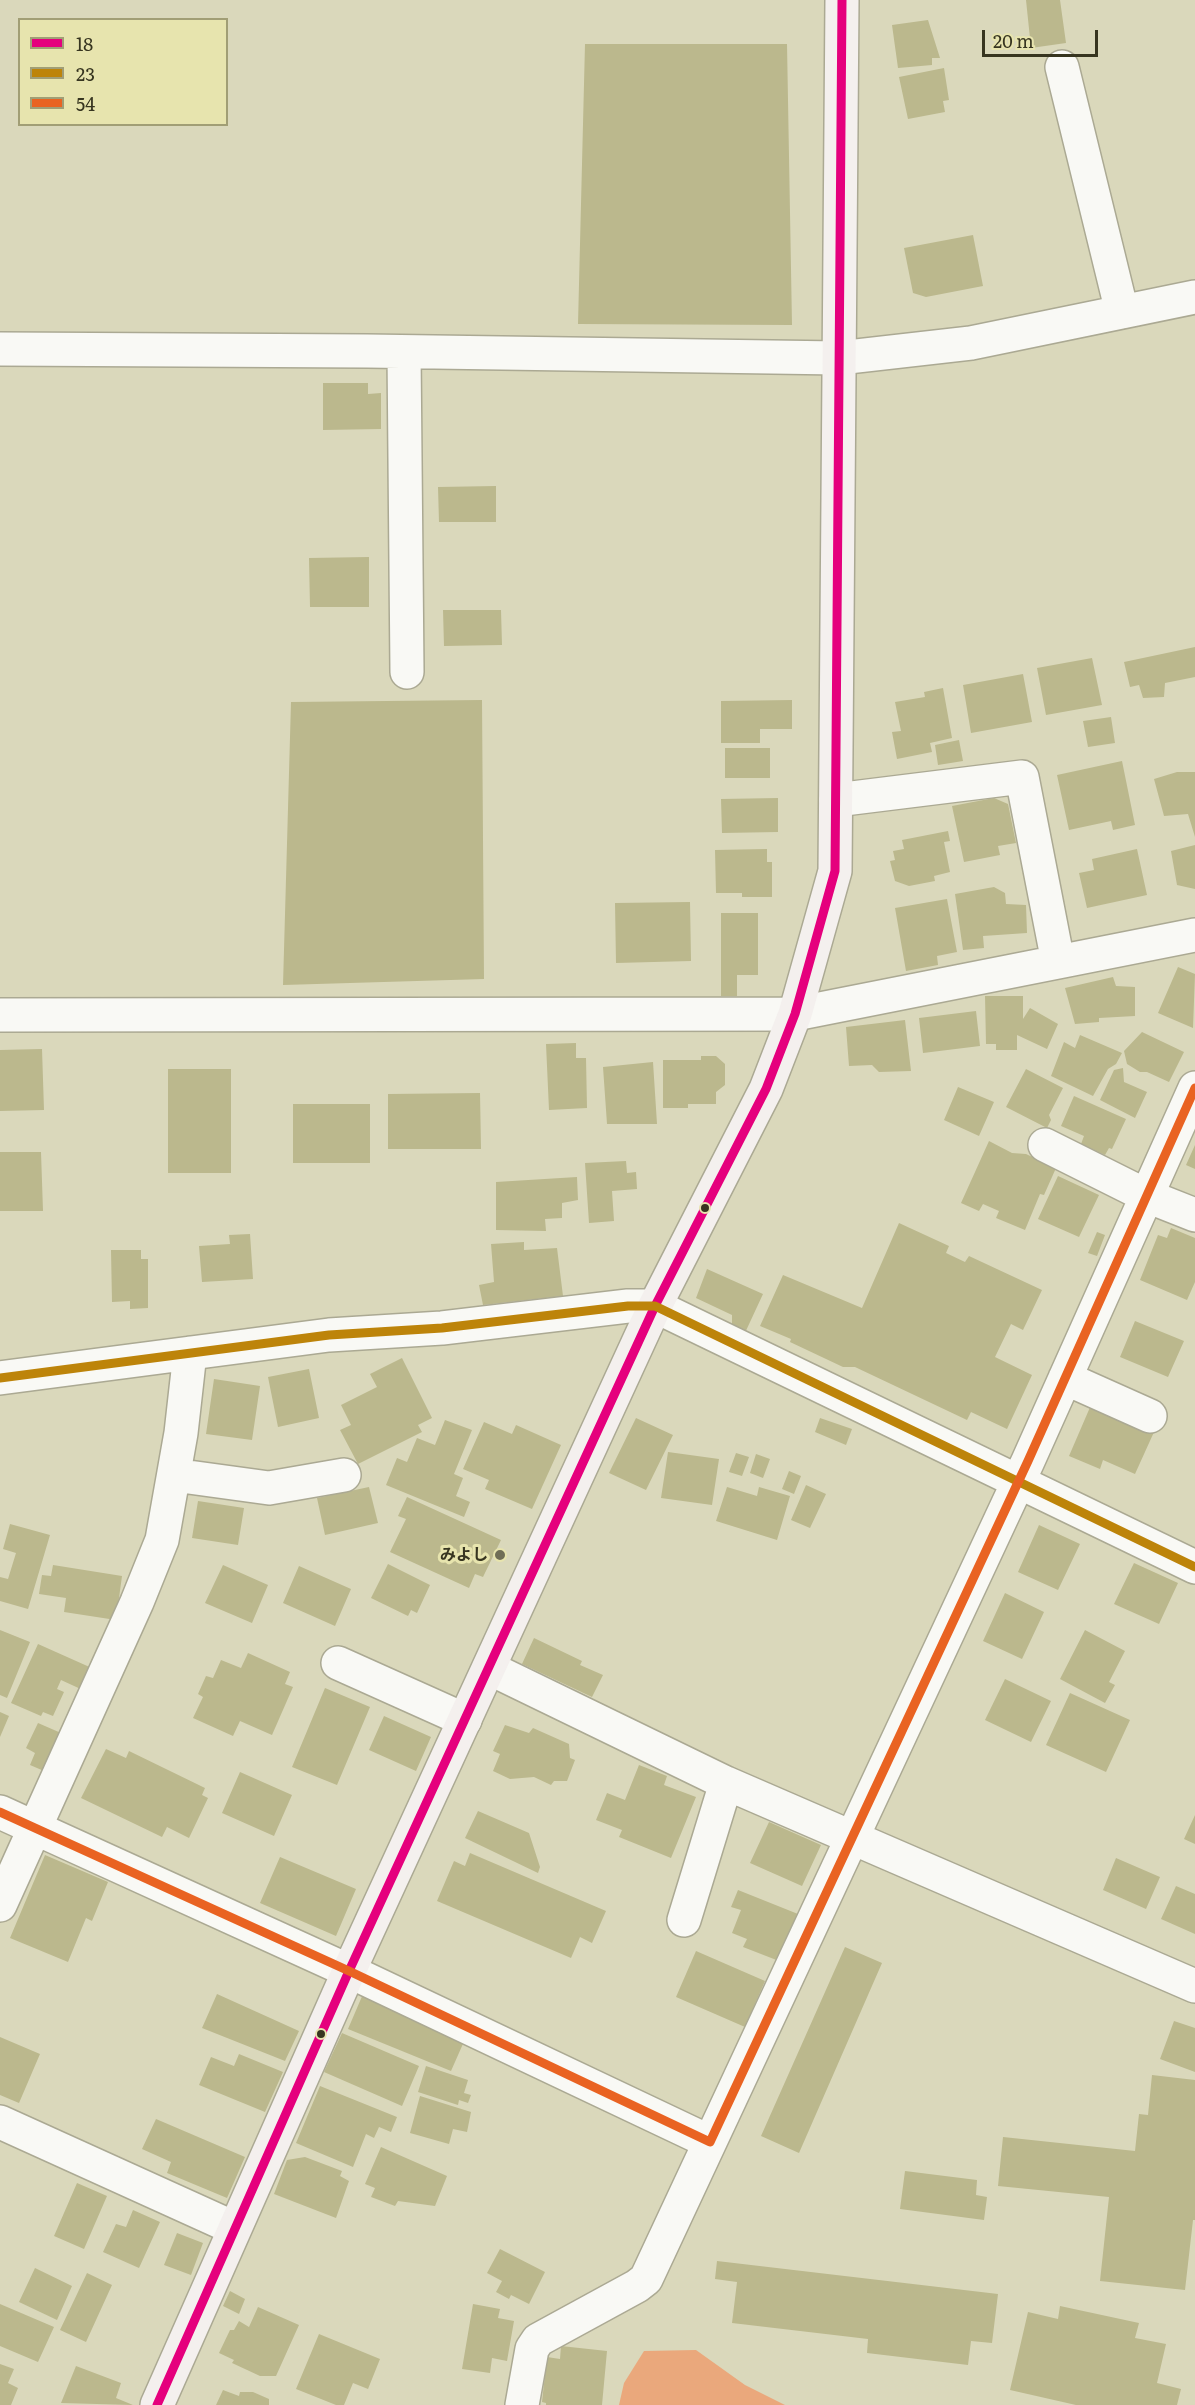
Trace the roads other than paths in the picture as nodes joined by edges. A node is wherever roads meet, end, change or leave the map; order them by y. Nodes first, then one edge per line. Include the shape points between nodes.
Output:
1 (842, 0) edge
2 (1062, 67) dead end
3 (1195, 297) edge
4 (1122, 312) junction
5 (0, 349) edge
6 (404, 352) junction
7 (838, 358) junction
8 (407, 672) dead end
9 (836, 800) junction
10 (1195, 935) edge
11 (1058, 962) junction
12 (795, 1014) junction
13 (0, 1016) edge
14 (1195, 1088) edge
15 (1045, 1145) dead end
16 (1148, 1196) junction
17 (1195, 1215) edge
18 (655, 1306) junction
19 (190, 1353) junction
20 (0, 1378) edge
21 (1065, 1378) junction
22 (1150, 1416) dead end
23 (344, 1474) dead end
24 (174, 1475) junction
25 (1018, 1481) junction
26 (1195, 1568) edge
27 (338, 1663) dead end
28 (489, 1668) junction
29 (465, 1720) junction
30 (726, 1783) junction
31 (0, 1812) edge
32 (36, 1828) junction
33 (852, 1837) junction
34 (0, 1905) edge
35 (684, 1920) dead end
36 (349, 1971) junction
37 (1195, 1986) edge
38 (0, 2121) edge
39 (710, 2142) junction
40 (234, 2228) junction
41 (157, 2405) edge
42 (522, 2405) edge

1 - 7 main road
2 - 4 street
3 - 4 street
4 - 7 street via 971,343
5 - 6 street
6 - 7 street
6 - 8 street
7 - 9 main road
9 - 11 street via 1022,777
9 - 12 main road via 835,871
10 - 11 street
11 - 12 street
12 - 13 street
12 - 18 main road via 766,1089
14 - 16 street
15 - 16 street
16 - 17 street
16 - 21 street
18 - 19 street via 442,1328 329,1335
18 - 25 street
18 - 28 main road
19 - 20 street
19 - 24 street
21 - 22 street
21 - 25 street
23 - 24 street via 269,1488
24 - 32 street via 162,1540
25 - 26 street
25 - 33 street
27 - 29 street
28 - 29 main road
28 - 30 street
29 - 36 main road
30 - 33 street
30 - 35 street
31 - 32 street
32 - 34 street
32 - 36 street
33 - 37 street
33 - 39 street
36 - 39 street
36 - 40 main road
38 - 40 street
39 - 42 street via 646,2279 538,2340 532,2349
40 - 41 main road

